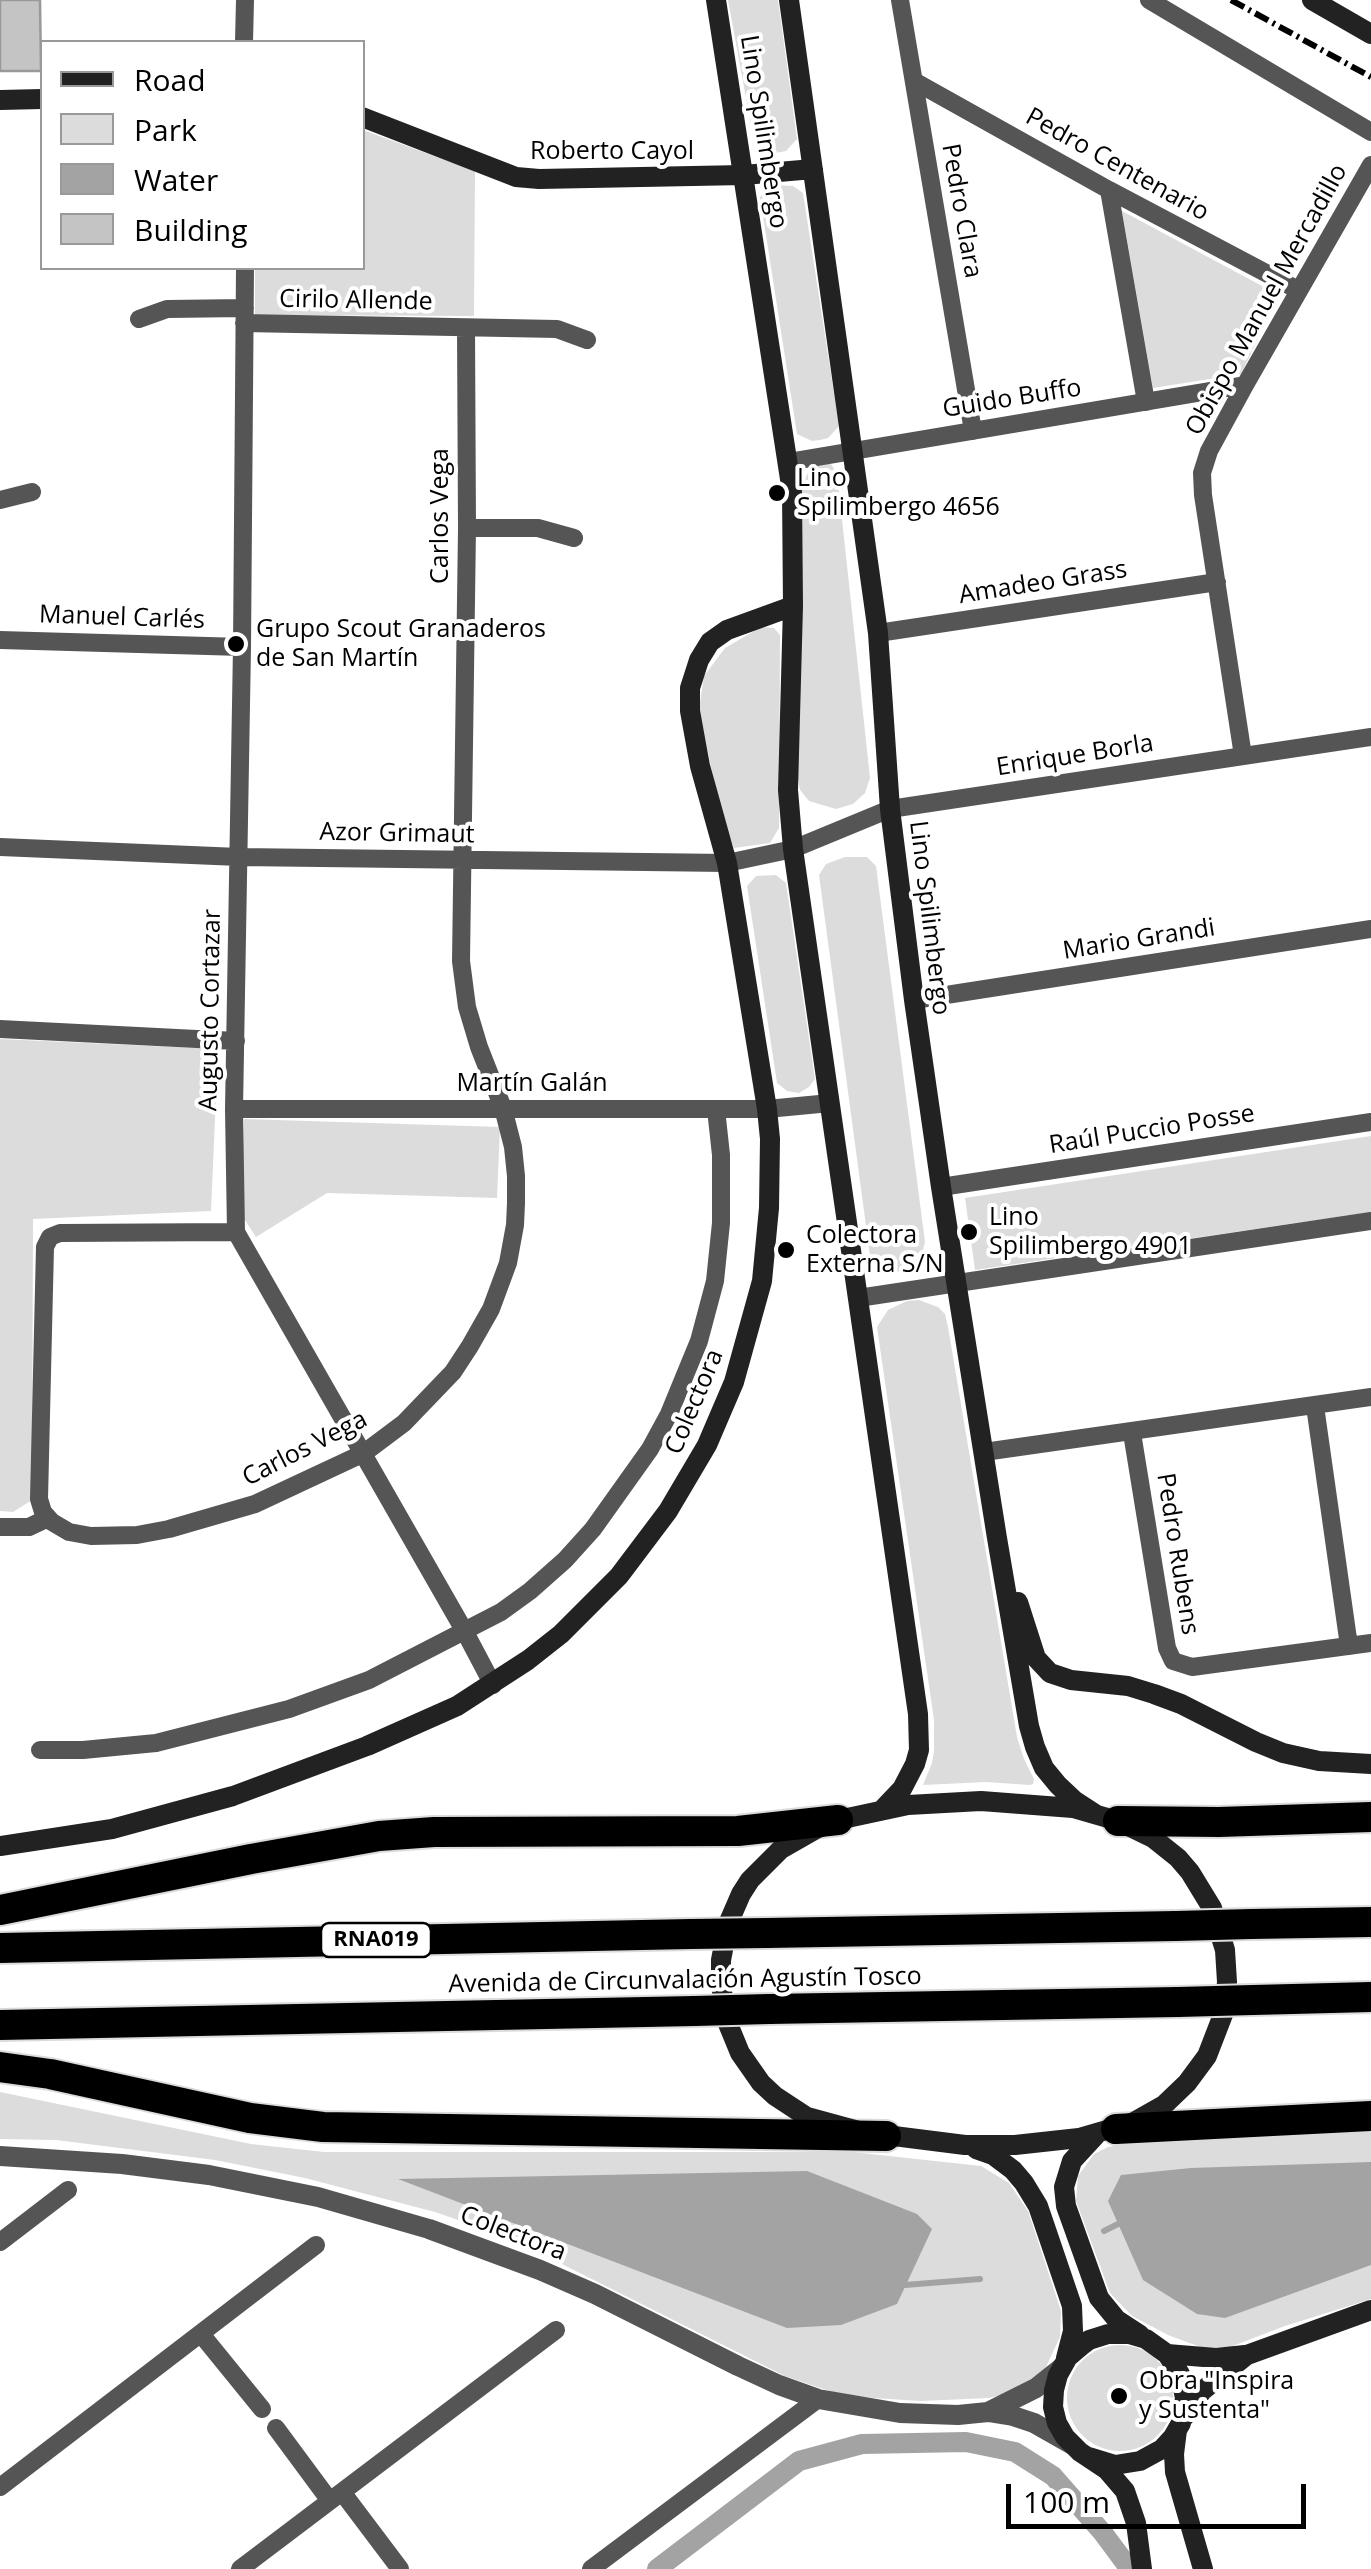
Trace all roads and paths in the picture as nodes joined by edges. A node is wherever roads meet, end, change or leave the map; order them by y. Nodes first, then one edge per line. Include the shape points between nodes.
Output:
1 (244, 0) edge
2 (716, 0) edge
3 (790, 0) edge
4 (900, 0) edge
5 (1150, 0) edge
6 (1312, 0) edge
7 (1371, 34) edge
8 (244, 40) edge
9 (914, 81) junction
10 (40, 99) edge
11 (0, 100) edge
12 (365, 118) edge
13 (1371, 132) edge
14 (1371, 165) edge
15 (813, 169) junction
16 (744, 176) junction
17 (1109, 190) junction
18 (244, 270) edge
19 (1298, 290) junction
20 (244, 316) junction
21 (139, 319) dead end
22 (466, 329) junction
23 (586, 340) dead end
24 (1245, 385) junction
25 (1146, 402) junction
26 (974, 431) junction
27 (853, 451) junction
28 (788, 462) junction
29 (32, 492) dead end
30 (0, 500) edge
31 (467, 528) junction
32 (574, 538) dead end
33 (1217, 582) junction
34 (793, 606) junction
35 (878, 633) junction
36 (0, 640) edge
37 (242, 647) junction
38 (1371, 737) edge
39 (1243, 756) junction
40 (890, 809) junction
41 (0, 846) edge
42 (793, 849) junction
43 (239, 856) junction
44 (461, 860) junction
45 (728, 863) junction
46 (1371, 929) edge
47 (914, 1000) junction
48 (0, 1030) edge
49 (236, 1041) junction
50 (830, 1103) junction
51 (503, 1108) junction
52 (234, 1109) junction
53 (716, 1109) junction
54 (767, 1109) junction
55 (1371, 1122) edge
56 (941, 1187) junction
57 (1371, 1220) edge
58 (236, 1232) junction
59 (956, 1284) junction
60 (858, 1298) junction
61 (1371, 1398) edge
62 (1315, 1406) junction
63 (1132, 1433) junction
64 (984, 1452) junction
65 (364, 1454) junction
66 (48, 1518) junction
67 (0, 1528) edge
68 (998, 1538) junction
69 (465, 1632) junction
70 (1371, 1644) edge
71 (1349, 1646) junction
72 (492, 1686) junction
73 (40, 1750) dead end
74 (1371, 1764) edge
75 (883, 1809) junction
76 (1106, 1817) junction
77 (1371, 1817) edge
78 (838, 1820) junction
79 (0, 1846) edge
80 (0, 1910) edge
81 (1371, 1922) edge
82 (0, 1948) edge
83 (1371, 1997) edge
84 (0, 2025) edge
85 (0, 2067) edge
86 (1371, 2116) edge
87 (1107, 2131) junction
88 (886, 2136) junction
89 (964, 2145) junction
90 (0, 2156) edge
91 (68, 2190) dead end
92 (0, 2242) edge
93 (316, 2246) dead end
94 (1371, 2310) edge
95 (556, 2330) dead end
96 (201, 2334) junction
97 (1146, 2339) junction
98 (1167, 2354) junction
99 (1247, 2355) junction
100 (1062, 2365) junction
101 (818, 2398) junction
102 (262, 2409) dead end
103 (988, 2412) junction
104 (1179, 2426) junction
105 (276, 2428) dead end
106 (1080, 2451) junction
107 (0, 2486) edge
108 (336, 2497) junction
109 (240, 2569) edge
110 (400, 2569) edge
111 (592, 2569) edge
112 (1142, 2569) edge
113 (1203, 2569) edge

1 - 8 street
2 - 16 main road, Lino Spilimbergo
3 - 15 main road, Lino Spilimbergo
4 - 9 street, Pedro Clara
5 - 13 street
6 - 7 main road
9 - 17 street, Pedro Centenario
9 - 26 street, Pedro Clara
10 - 11 main road
12 - 16 main road, Roberto Cayol via 516,178
14 - 19 street, Obispo Manuel Mercadillo
15 - 16 main road, Roberto Cayol
15 - 27 main road, Lino Spilimbergo
16 - 28 main road, Lino Spilimbergo
17 - 19 street, Pedro Centenario
17 - 25 street
18 - 20 street, Augusto Cortazar
19 - 24 street, Obispo Manuel Mercadillo
20 - 21 street, Cirilo Allende via 167,309
20 - 22 street, Cirilo Allende
20 - 37 street, Augusto Cortazar
22 - 23 street, Cirilo Allende via 557,330
22 - 31 street, Carlos Vega
24 - 25 street, Guido Buffo
24 - 33 street, Obispo Manuel Mercadillo via 1202,474
25 - 26 street, Guido Buffo
26 - 27 street, Guido Buffo
27 - 28 street, Guido Buffo
27 - 35 main road, Lino Spilimbergo
28 - 34 main road, Lino Spilimbergo
29 - 30 street
31 - 32 street via 538,528
31 - 44 street, Carlos Vega
33 - 35 street, Amadeo Grass
33 - 39 street, Obispo Manuel Mercadillo
34 - 42 main road, Lino Spilimbergo
34 - 45 main road, Colectora via 710,642 690,688 700,766
35 - 40 main road, Lino Spilimbergo
36 - 37 street, Manuel Carlés
37 - 43 street, Augusto Cortazar
38 - 39 street, Enrique Borla
39 - 40 street, Enrique Borla
40 - 42 street, Enrique Borla
40 - 47 main road, Lino Spilimbergo
41 - 43 street, Azor Grimaut
42 - 45 street, Azor Grimaut
42 - 50 main road, Lino Spilimbergo
43 - 44 street, Azor Grimaut
43 - 49 street, Augusto Cortazar
44 - 45 street, Azor Grimaut
44 - 51 street, Carlos Vega via 463,983
45 - 54 main road, Colectora
46 - 47 street, Mario Grandi
47 - 56 main road, Lino Spilimbergo
48 - 49 street
49 - 52 street, Augusto Cortazar
50 - 54 street, Martín Galán
50 - 60 main road, Lino Spilimbergo
51 - 52 street, Martín Galán
51 - 53 street, Martín Galán
51 - 65 street, Carlos Vega via 516,1176 515,1226 490,1309 453,1372
52 - 58 street, Augusto Cortazar
53 - 54 street, Martín Galán
53 - 69 street via 721,1223 715,1280 669,1414 623,1489 565,1560
54 - 72 main road, Colectora via 762,1281 734,1382 706,1446 619,1576 561,1634
55 - 56 street, Raúl Puccio Posse
56 - 59 main road, Lino Spilimbergo
57 - 59 street
58 - 65 street, Augusto Cortazar
58 - 66 street via 50,1237 44,1247 39,1499
59 - 60 street
59 - 64 main road, Lino Spilimbergo
60 - 75 main road, Lino Spilimbergo via 920,1734 908,1778
61 - 62 street
62 - 63 street
62 - 71 street
63 - 64 street
63 - 71 street, Pedro Rubens via 1173,1661 1192,1667
64 - 68 main road, Lino Spilimbergo
65 - 66 street, Carlos Vega via 255,1504 169,1529 91,1536
65 - 69 street, Augusto Cortazar
66 - 67 street
68 - 74 main road via 1036,1658 1050,1673 1154,1694 1284,1753
68 - 76 main road, Lino Spilimbergo via 1035,1748 1074,1801
69 - 72 street, Augusto Cortazar
69 - 73 street via 370,1680 273,1713 156,1743
70 - 71 street
72 - 79 main road, Colectora via 416,1726 233,1796 112,1829
75 - 76 main road via 981,1800
75 - 78 main road
76 - 77 highway
76 - 87 main road via 1166,1848 1198,1882 1222,1935 1227,1982 1220,2026 1197,2070 1164,2104
78 - 80 highway via 738,1831 392,1835
78 - 88 main road via 781,1849 741,1894 723,1942 722,2002 740,2053 776,2096 823,2123
81 - 82 highway, Avenida de Circunvalación Agustín Tosco / RNA019, bridge
83 - 84 highway, Avenida de Circunvalación Agustín Tosco, bridge
85 - 88 highway via 306,2126
86 - 87 highway
87 - 89 main road
87 - 97 main road via 1076,2153 1064,2187 1066,2206 1099,2298
88 - 89 main road
89 - 100 main road via 1006,2164 1035,2199 1072,2306 1073,2331
90 - 101 street, Colectora via 209,2175 376,2213 540,2270
91 - 92 street
93 - 96 street
94 - 99 main road
95 - 108 street
96 - 102 street
96 - 107 street
97 - 98 main road
97 - 100 main road via 1098,2336
98 - 99 main road
98 - 104 main road via 1183,2382
99 - 104 main road via 1202,2391
100 - 103 street, Colectora via 1036,2388
100 - 106 main road via 1053,2407
101 - 103 street, Colectora via 900,2413
101 - 111 street
103 - 106 street, Colectora via 1034,2423
104 - 106 main road via 1162,2449 1140,2461 1115,2464
104 - 113 main road via 1175,2472
105 - 108 street
106 - 112 main road via 1114,2476 1130,2500
108 - 109 street
108 - 110 street

